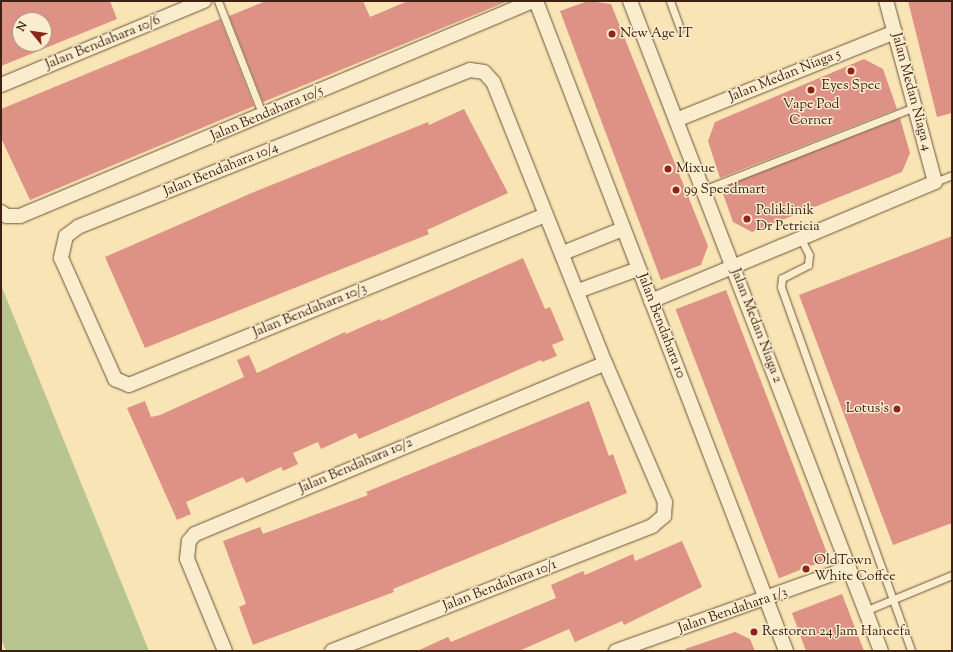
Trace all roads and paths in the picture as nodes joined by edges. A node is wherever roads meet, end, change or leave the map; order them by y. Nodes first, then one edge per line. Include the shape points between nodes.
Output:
1 (204, 1) edge
2 (218, 1) edge
3 (533, 1) edge
4 (536, 1) edge
5 (630, 1) edge
6 (670, 1) edge
7 (886, 1) edge
8 (680, 28) dead end
9 (895, 32) junction
10 (1, 85) edge
11 (915, 108) junction
12 (263, 116) junction
13 (676, 120) junction
14 (952, 175) edge
15 (935, 182) junction
16 (703, 190) junction
17 (1, 212) edge
18 (545, 215) junction
19 (623, 229) junction
20 (800, 237) junction
21 (563, 253) junction
22 (734, 268) junction
23 (638, 269) junction
24 (578, 291) junction
25 (651, 301) junction
26 (98, 340) joint
27 (605, 363) junction
28 (849, 568) junction
29 (952, 575) edge
30 (766, 600) junction
31 (891, 600) junction
32 (865, 611) junction
33 (225, 651) edge
34 (332, 651) edge
35 (616, 651) edge
36 (786, 651) edge
37 (881, 651) edge
38 (911, 651) edge

1 - 10 street, Jalan Bendahara 10/6
2 - 12 lane
3 - 12 street, Jalan Bendahara 10/5
4 - 19 street, Jalan Bendahara 10
5 - 13 street, Jalan Medan Niaga 2
6 - 8 lane
7 - 9 street, Jalan Medan Niaga 4
9 - 11 street, Jalan Medan Niaga 4
9 - 13 street, Jalan Medan Niaga 5
11 - 15 street, Jalan Medan Niaga 4
11 - 16 lane
12 - 17 street, Jalan Bendahara 10/5 via 20,216 7,216
13 - 16 street, Jalan Medan Niaga 2
14 - 15 lane
15 - 20 street
16 - 22 street, Jalan Medan Niaga 2
18 - 21 street
18 - 26 street, Jalan Bendahara 10/3 via 129,385 115,380
18 - 26 street, Jalan Bendahara 10/4 via 493,82 484,72 470,70 78,228 66,236 61,258
19 - 21 street
19 - 23 street, Jalan Bendahara 10
20 - 22 street
20 - 31 lane via 809,255 808,265 782,278 781,287
21 - 24 street
22 - 25 street
22 - 28 street, Jalan Medan Niaga 2
23 - 24 street
23 - 25 street, Jalan Bendahara 10
24 - 27 street
25 - 30 street, Jalan Bendahara 10
27 - 33 street, Jalan Bendahara 10/2 via 195,534 189,541 187,559
27 - 34 street, Jalan Bendahara 10/1 via 665,502 664,516 652,526
28 - 30 street, Jalan Bendahara 1/3
28 - 32 street, Jalan Medan Niaga 2
29 - 31 lane
30 - 35 street, Jalan Bendahara 1/3
30 - 36 street, Jalan Bendahara 10
31 - 32 lane
31 - 38 lane
32 - 37 street, Jalan Medan Niaga 2

